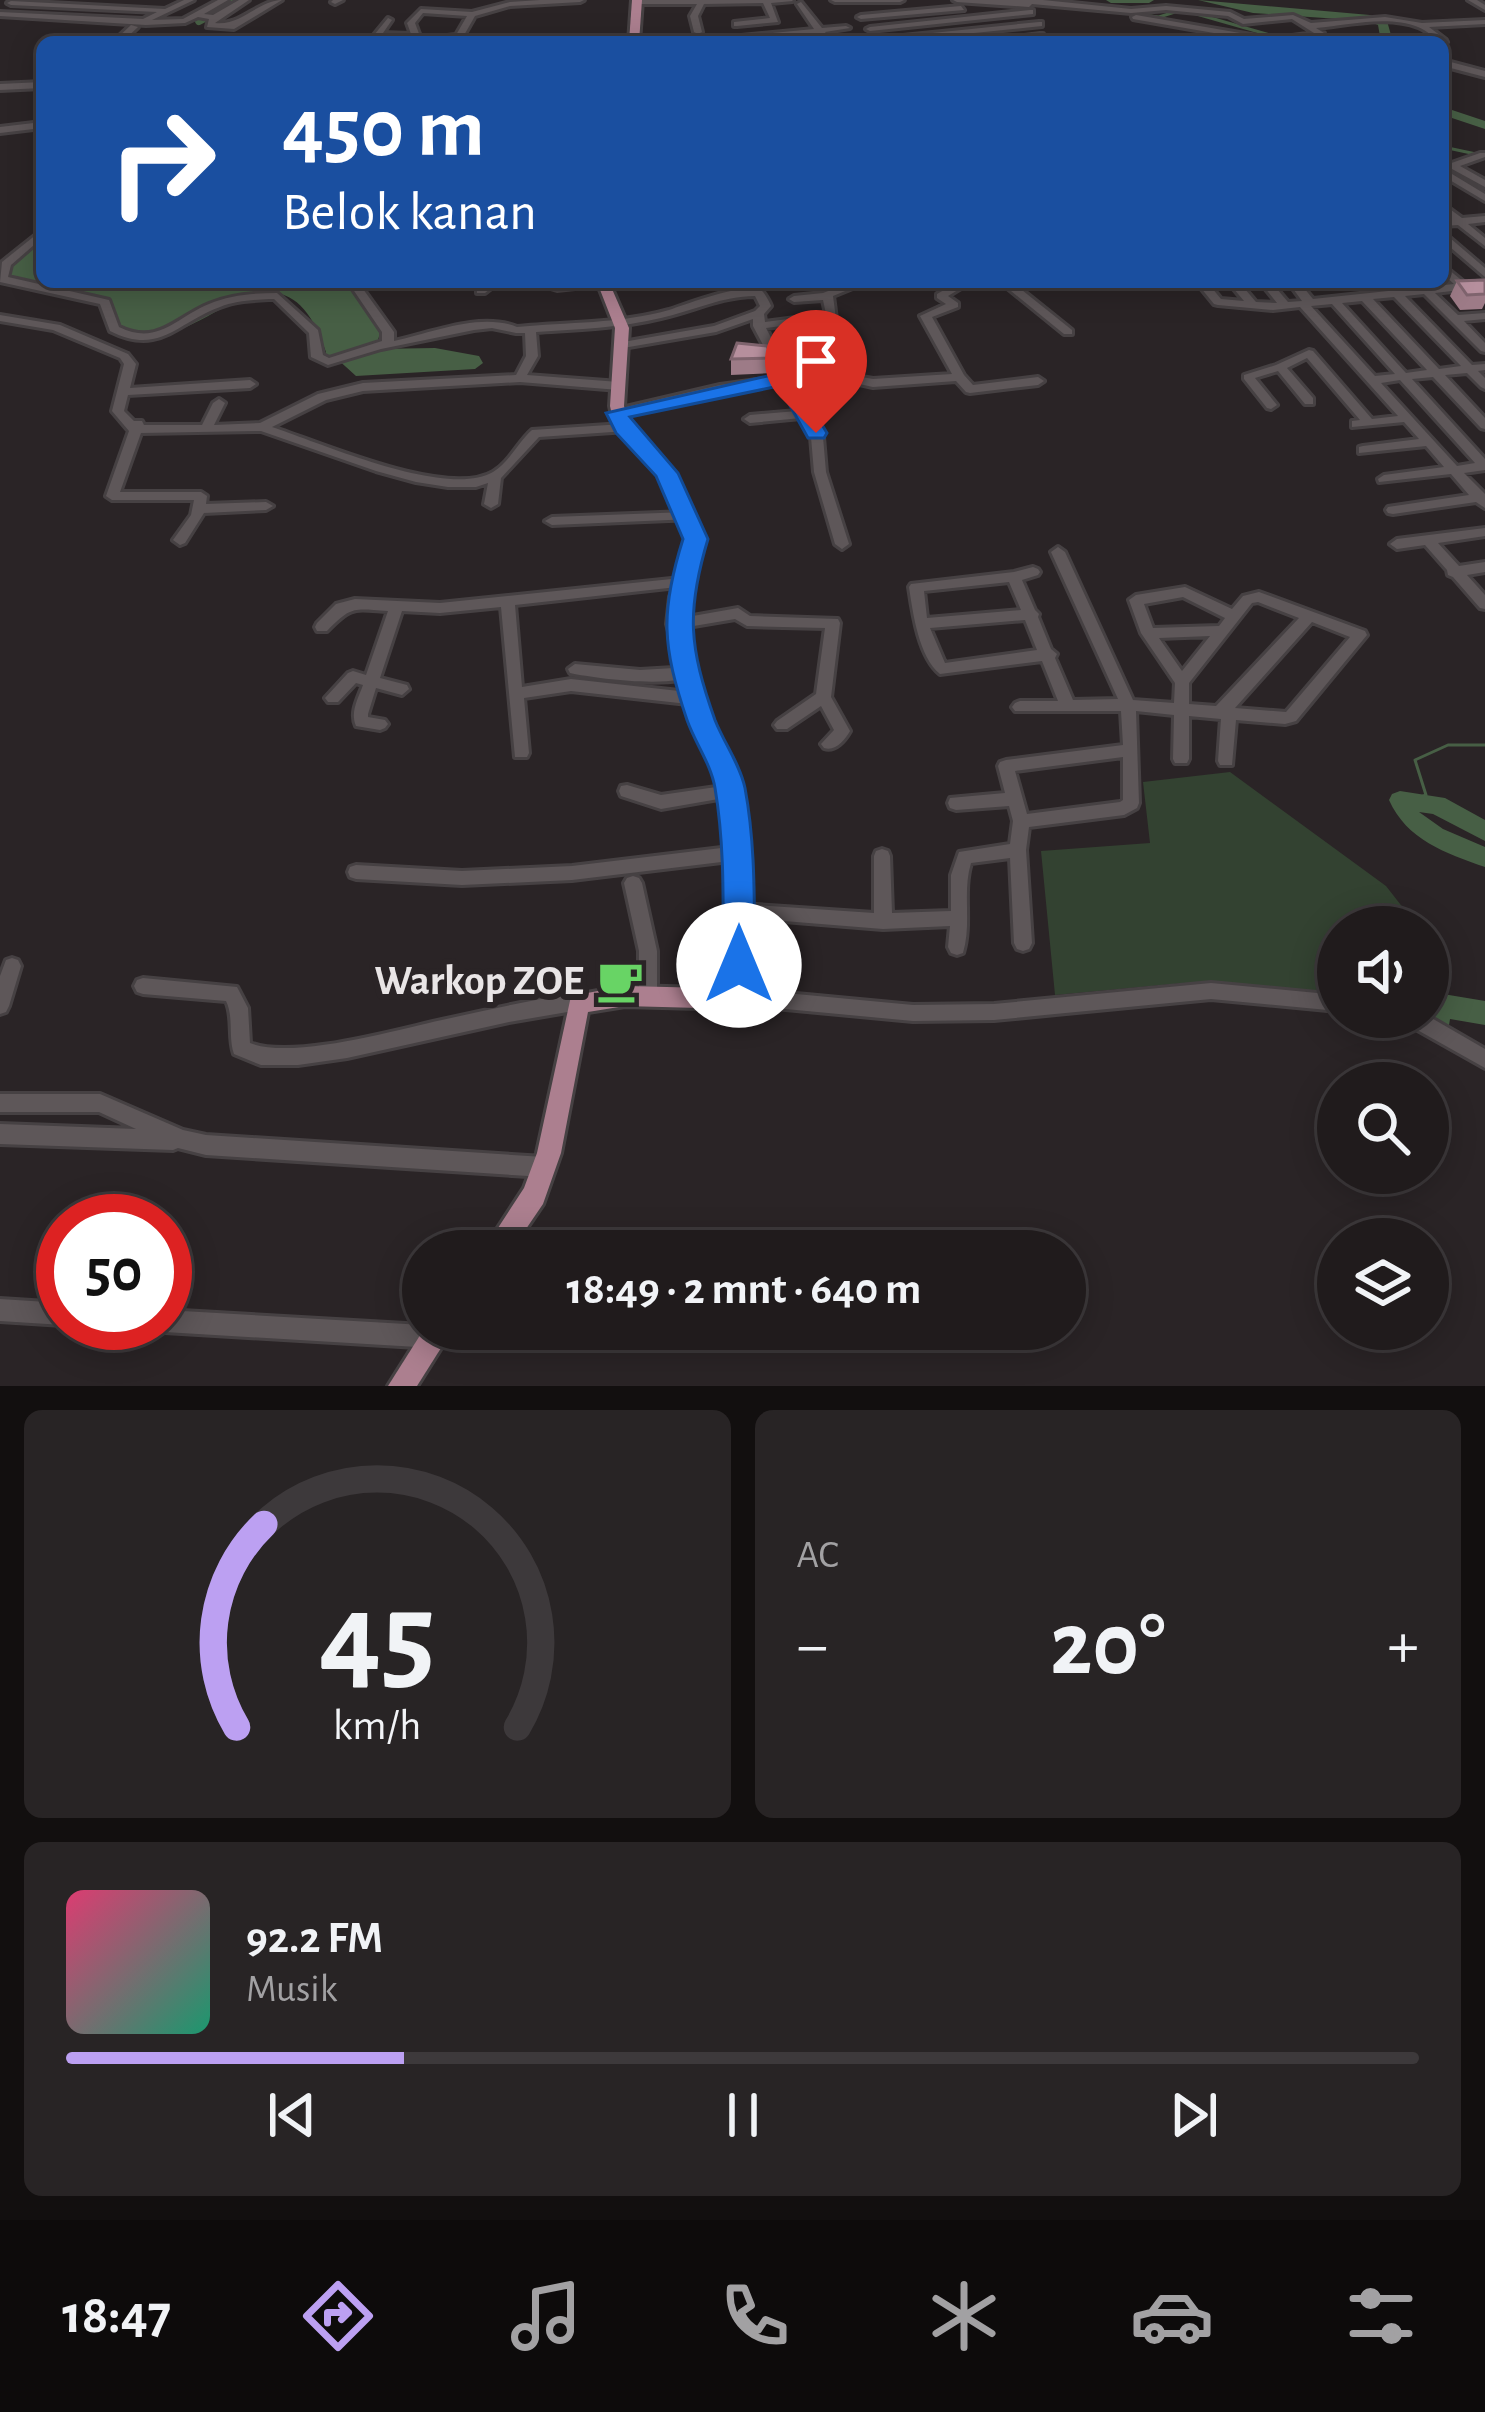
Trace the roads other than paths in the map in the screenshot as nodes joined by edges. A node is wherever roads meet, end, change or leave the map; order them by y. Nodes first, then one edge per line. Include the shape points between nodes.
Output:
1 (190, 0) edge
2 (224, 0) edge
3 (244, 0) edge
4 (278, 0) edge
5 (580, 0) edge
6 (836, 0) edge
7 (900, 0) edge
8 (1022, 0) edge
9 (1472, 0) edge
10 (522, 1) edge
11 (637, 1) edge
12 (702, 1) edge
13 (766, 1) edge
14 (789, 1) edge
15 (1045, 1) edge
16 (13, 2) edge
17 (805, 2) edge
18 (863, 2) edge
19 (992, 2) edge
20 (958, 4) edge
21 (1065, 4) edge
22 (1485, 8) edge
23 (171, 10) junction
24 (0, 14) edge
25 (472, 14) junction
26 (861, 16) junction
27 (207, 17) junction
28 (970, 18) junction
29 (388, 20) dead end
30 (144, 21) junction
31 (1166, 22) junction
32 (1485, 22) edge
33 (736, 24) dead end
34 (172, 25) junction
35 (1422, 25) junction
36 (1310, 26) junction
37 (118, 27) dead end
38 (134, 27) junction
39 (846, 28) dead end
40 (870, 29) junction
41 (820, 30) junction
42 (980, 30) junction
43 (1211, 30) junction
44 (1258, 30) dead end
45 (1242, 32) junction
46 (124, 36) edge
47 (158, 36) edge
48 (385, 36) edge
49 (414, 36) edge
50 (460, 36) edge
51 (634, 36) edge
52 (697, 36) edge
53 (760, 36) edge
54 (824, 36) edge
55 (878, 36) edge
56 (928, 36) edge
57 (984, 36) edge
58 (1014, 36) edge
59 (1218, 36) edge
60 (1257, 36) edge
61 (1320, 36) edge
62 (1435, 36) edge
63 (1449, 65) edge
64 (1485, 79) edge
65 (36, 85) edge
66 (0, 87) edge
67 (36, 126) edge
68 (0, 130) edge
69 (1483, 155) edge
70 (1449, 168) edge
71 (1449, 170) edge
72 (1449, 171) edge
73 (1485, 184) edge
74 (1469, 188) junction
75 (1453, 191) dead end
76 (1485, 198) edge
77 (1449, 212) edge
78 (1485, 219) edge
79 (1461, 222) junction
80 (1449, 223) edge
81 (36, 238) edge
82 (1449, 240) edge
83 (1485, 247) edge
84 (1463, 253) junction
85 (1449, 274) edge
86 (1485, 274) edge
87 (1485, 284) edge
88 (1449, 286) edge
89 (1462, 286) junction
90 (357, 288) edge
91 (486, 288) edge
92 (606, 288) edge
93 (714, 288) edge
94 (846, 288) edge
95 (955, 288) edge
96 (1013, 288) edge
97 (1207, 288) edge
98 (1238, 288) edge
99 (1270, 288) edge
100 (1297, 288) edge
101 (1331, 288) edge
102 (1365, 288) edge
103 (1428, 288) edge
104 (1397, 289) edge
105 (482, 291) dead end
106 (722, 296) junction
107 (1370, 296) junction
108 (829, 300) junction
109 (1338, 300) junction
110 (1307, 303) junction
111 (790, 304) dead end
112 (1253, 305) junction
113 (1285, 306) junction
114 (0, 316) edge
115 (1485, 316) edge
116 (1455, 319) junction
117 (621, 320) junction
118 (759, 320) junction
119 (530, 329) junction
120 (1068, 332) dead end
121 (623, 345) junction
122 (1343, 346) junction
123 (380, 347) junction
124 (1485, 349) edge
125 (1309, 353) junction
126 (1280, 367) junction
127 (1478, 368) edge
128 (1437, 372) junction
129 (521, 376) junction
130 (1407, 376) junction
131 (959, 377) junction
132 (785, 379) junction
133 (1374, 380) junction
134 (1039, 381) dead end
135 (619, 383) junction
136 (250, 384) dead end
137 (1485, 385) edge
138 (125, 397) junction
139 (1309, 401) dead end
140 (219, 403) dead end
141 (1271, 404) dead end
142 (806, 414) junction
143 (750, 418) dead end
144 (1408, 418) junction
145 (620, 421) junction
146 (1485, 425) edge
147 (136, 426) junction
148 (260, 426) junction
149 (206, 428) junction
150 (1430, 442) junction
151 (1363, 450) dead end
152 (1485, 466) edge
153 (1454, 470) junction
154 (495, 477) junction
155 (1384, 479) dead end
156 (1483, 500) edge
157 (490, 504) dead end
158 (266, 506) dead end
159 (200, 509) junction
160 (1393, 510) dead end
161 (687, 516) junction
162 (553, 521) dead end
163 (1485, 532) edge
164 (180, 540) dead end
165 (1427, 540) junction
166 (842, 544) dead end
167 (1396, 544) dead end
168 (1058, 552) dead end
169 (1485, 567) edge
170 (1033, 572) dead end
171 (1453, 572) junction
172 (1014, 577) junction
173 (682, 583) junction
174 (508, 602) junction
175 (1485, 604) edge
176 (396, 609) junction
177 (1032, 614) junction
178 (1234, 616) junction
179 (1309, 616) junction
180 (676, 624) junction
181 (921, 624) junction
182 (322, 627) dead end
183 (1220, 631) junction
184 (1148, 633) junction
185 (1050, 654) junction
186 (575, 669) dead end
187 (691, 673) junction
188 (369, 680) junction
189 (1182, 682) junction
190 (402, 689) dead end
191 (518, 693) junction
192 (823, 697) junction
193 (333, 698) dead end
194 (697, 699) junction
195 (1067, 704) junction
196 (1128, 705) junction
197 (1020, 707) dead end
198 (1180, 707) junction
199 (1225, 711) junction
200 (380, 724) dead end
201 (782, 725) dead end
202 (829, 744) dead end
203 (1131, 750) junction
204 (521, 753) dead end
205 (1181, 759) dead end
206 (1226, 761) dead end
207 (627, 791) dead end
208 (730, 791) junction
209 (1014, 799) junction
210 (956, 803) dead end
211 (1021, 821) junction
212 (1018, 850) junction
213 (738, 853) junction
214 (882, 856) dead end
215 (356, 872) dead end
216 (633, 883) dead end
217 (740, 912) junction
218 (960, 918) junction
219 (883, 921) junction
220 (1023, 943) dead end
221 (957, 947) dead end
222 (739, 965) junction
223 (12, 966) dead end
224 (143, 986) dead end
225 (648, 996) junction
226 (711, 998) junction
227 (775, 1000) junction
228 (1317, 1001) edge
229 (580, 1003) junction
230 (0, 1006) edge
231 (1444, 1038) edge
232 (1485, 1059) edge
233 (0, 1103) edge
234 (0, 1134) edge
235 (182, 1140) junction
236 (544, 1167) junction
237 (510, 1230) edge
238 (0, 1310) edge
239 (36, 1312) edge
240 (192, 1322) edge
241 (402, 1331) edge
242 (425, 1350) edge
243 (401, 1386) edge

1 - 23 street
2 - 27 street
3 - 27 street
4 - 27 street via 231,27
5 - 10 street
6 - 18 street
7 - 18 street
8 - 15 street
9 - 22 street
10 - 25 street
11 - 12 street
11 - 51 main road
12 - 13 street
12 - 52 street
13 - 14 street
13 - 33 street via 775,20
14 - 17 street
15 - 21 street
16 - 23 street
17 - 41 street
18 - 26 street
19 - 20 street
19 - 21 street
20 - 26 street
20 - 28 street
21 - 28 street
21 - 31 street
21 - 36 street via 1166,8 1243,22 1293,17
23 - 30 street
24 - 30 street
25 - 49 street via 421,11 411,23
25 - 50 street
26 - 40 street
27 - 34 street
28 - 40 street
28 - 42 street
29 - 48 street via 378,35
30 - 34 street
31 - 43 street
31 - 45 street via 1179,11 1238,23
32 - 35 street
34 - 38 street
34 - 47 street
35 - 36 street via 1384,19
35 - 62 street
36 - 44 street
36 - 61 street
37 - 38 street
38 - 46 street
39 - 41 street
40 - 55 street
41 - 53 street
41 - 54 street
42 - 56 street
42 - 57 street
42 - 58 street via 1040,30
43 - 45 street
43 - 59 street
45 - 60 street
63 - 64 street
65 - 66 street
67 - 68 street
69 - 70 street
71 - 73 street
72 - 74 street
74 - 75 street
74 - 76 street
77 - 79 street
78 - 79 street
79 - 80 street
79 - 83 street
81 - 123 street via 6,264 2,279 105,302 114,329 143,338 176,332 215,305 284,298 314,332 318,360
82 - 84 street
83 - 84 street
84 - 86 street
85 - 89 street
87 - 89 street
88 - 89 street
90 - 123 street via 388,332
91 - 105 street
92 - 117 main road
93 - 106 street
94 - 108 street
95 - 131 street via 941,296 954,305 926,315
96 - 120 street
97 - 112 street via 1218,302
98 - 112 street
99 - 113 street
100 - 110 street
101 - 109 street
102 - 107 street
103 - 116 street
104 - 107 street
104 - 127 street
106 - 117 street
106 - 118 street via 759,292 766,306
107 - 109 street
107 - 128 street
108 - 111 street
108 - 118 street via 830,318
109 - 110 street
109 - 130 street
110 - 113 street
110 - 122 street
112 - 113 street
114 - 138 street via 127,355
115 - 116 street
116 - 124 street
117 - 119 street
117 - 121 main road
118 - 121 street
118 - 132 street
119 - 123 street via 472,324
119 - 129 street via 532,356
121 - 135 main road
122 - 125 street
122 - 133 street
125 - 126 street
125 - 144 street via 1363,424
126 - 139 street
126 - 141 street via 1248,377
127 - 128 street
127 - 137 street
128 - 130 street
128 - 146 street
129 - 135 street
129 - 148 street via 357,386
130 - 133 street
130 - 152 street
131 - 132 street
131 - 134 street via 970,389
132 - 142 street
132 - 145 street
133 - 144 street
135 - 145 main road
136 - 138 street
138 - 147 street via 120,415
140 - 149 street
142 - 143 street
142 - 166 street
144 - 150 street
145 - 154 street via 536,433
145 - 161 main road via 666,473
147 - 149 street
147 - 159 street via 112,496 199,496
148 - 149 street
148 - 154 street via 412,477 458,484
150 - 151 street
150 - 153 street
152 - 153 street
153 - 155 street
153 - 156 street
154 - 157 street
156 - 160 street
158 - 159 street
159 - 164 street
161 - 162 street
161 - 173 main road via 696,547
163 - 165 street
165 - 167 street
165 - 171 street
168 - 196 street
169 - 171 street
170 - 172 street
171 - 175 street
172 - 177 street
172 - 181 street via 916,587
173 - 174 street
173 - 180 main road
174 - 176 street
174 - 191 street via 509,669
176 - 182 street via 348,606
176 - 188 street
177 - 181 street
177 - 185 street
178 - 179 street via 1254,597
178 - 183 street
178 - 184 street via 1187,592 1140,597
179 - 199 street
179 - 199 street via 1361,637 1291,716
180 - 187 main road
180 - 192 street via 739,613 747,622 829,621
181 - 185 street via 940,669
183 - 184 street
183 - 189 street
184 - 189 street
185 - 195 street
186 - 187 street
187 - 194 main road
188 - 190 street
188 - 193 street via 346,678
188 - 200 street via 359,720
189 - 198 street
191 - 194 street via 572,685
191 - 204 street
192 - 201 street
192 - 202 street via 842,728
194 - 208 main road
195 - 196 street
195 - 197 street
196 - 198 street
196 - 203 street
198 - 199 street
198 - 205 street
199 - 206 street
203 - 209 street via 1006,766
203 - 211 street via 1124,808
207 - 208 street via 661,802
208 - 213 main road
209 - 210 street
209 - 211 street
211 - 212 street
212 - 218 street via 965,857
212 - 220 street
213 - 215 street via 572,873
213 - 217 main road
214 - 219 street
216 - 225 street
217 - 219 street
217 - 222 main road
218 - 219 street
218 - 221 street
222 - 226 main road
222 - 227 main road
223 - 230 street
224 - 229 street via 231,993 241,1048 255,1056 332,1053
225 - 226 main road
225 - 229 main road
226 - 227 main road
227 - 228 street via 914,1013 1211,991
229 - 236 main road
231 - 232 street
233 - 235 street via 100,1103
234 - 235 street
235 - 236 street
236 - 237 main road
238 - 239 street
240 - 241 street
242 - 243 main road

